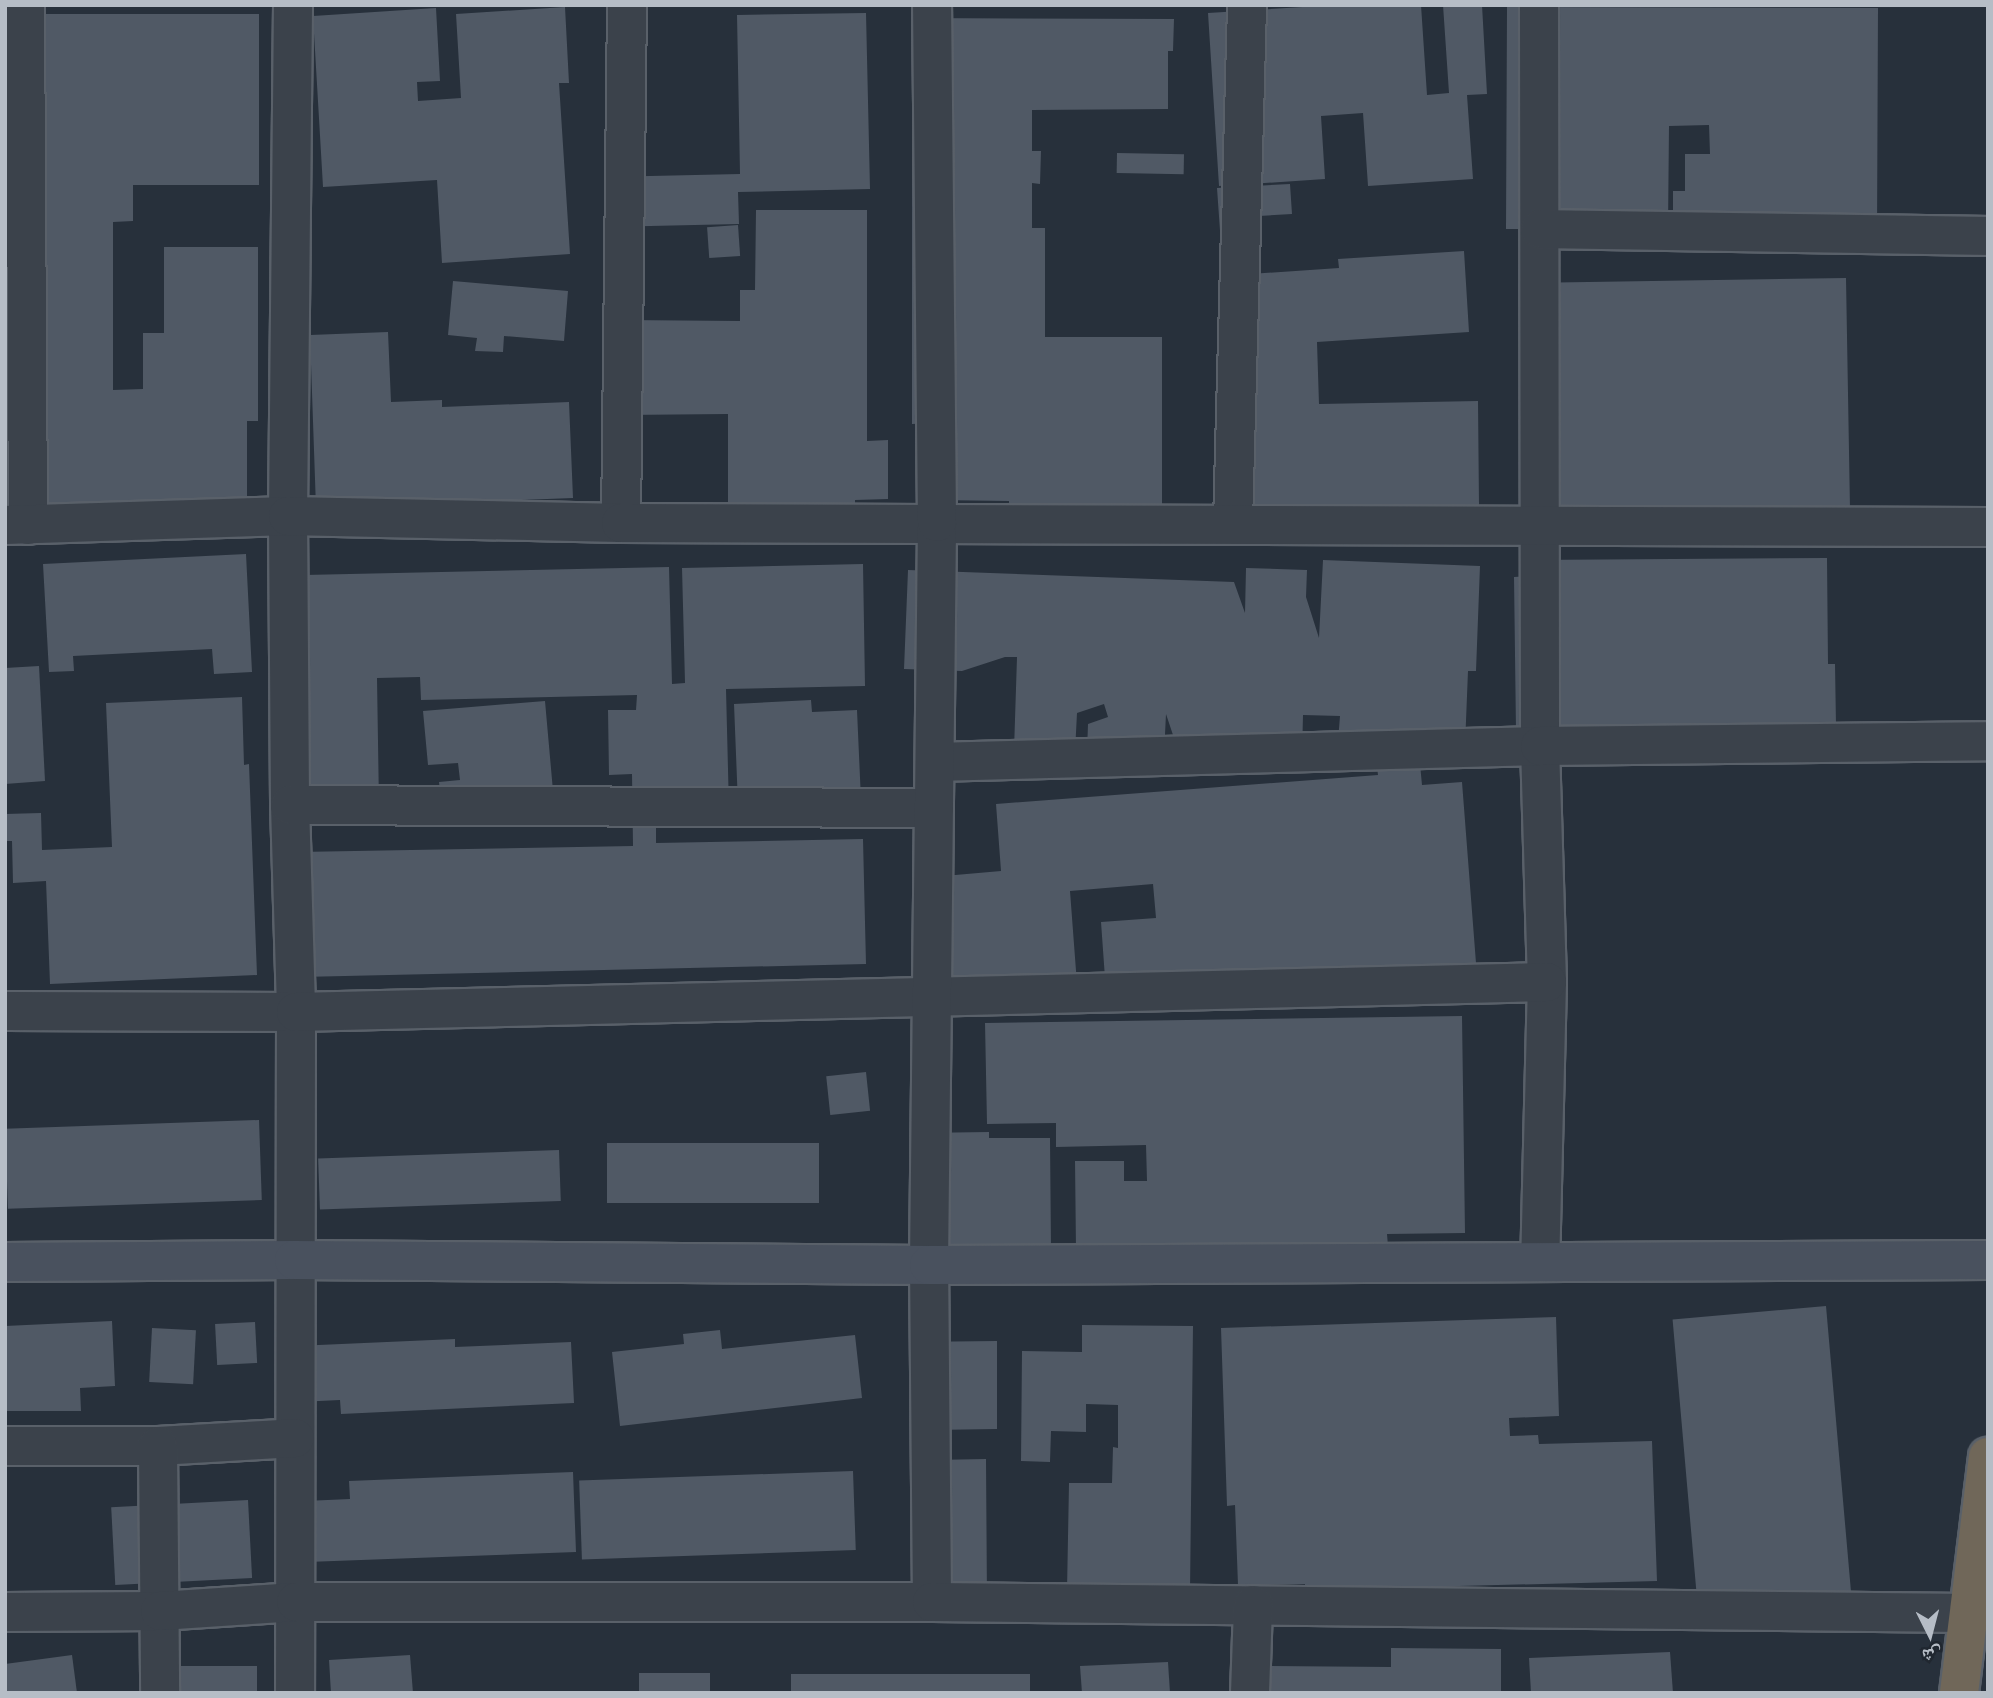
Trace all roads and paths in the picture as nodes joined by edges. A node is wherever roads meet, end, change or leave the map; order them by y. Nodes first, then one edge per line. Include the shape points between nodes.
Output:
1 (25, 5) edge
2 (293, 5) edge
3 (626, 5) edge
4 (932, 5) edge
5 (1247, 5) edge
6 (1539, 5) edge
7 (1540, 229) junction
8 (1988, 236) edge
9 (288, 516) junction
10 (937, 522) junction
11 (621, 523) junction
12 (1233, 523) junction
13 (17, 525) edge
14 (1541, 525) junction
15 (1988, 527) edge
16 (1988, 741) edge
17 (1540, 746) junction
18 (935, 762) junction
19 (290, 805) junction
20 (934, 808) junction
21 (1547, 982) junction
22 (932, 995) junction
23 (5, 1011) edge
24 (296, 1012) junction
25 (294, 1260) junction
26 (1988, 1260) edge
27 (5, 1262) edge
28 (1540, 1262) junction
29 (929, 1265) junction
30 (295, 1438) junction
31 (5, 1446) edge
32 (158, 1446) junction
33 (1988, 1457) edge
34 (296, 1602) junction
35 (932, 1602) junction
36 (1253, 1605) junction
37 (160, 1611) junction
38 (5, 1612) edge
39 (1969, 1613) junction
40 (160, 1693) edge
41 (295, 1693) edge
42 (1250, 1693) edge
43 (1959, 1693) edge

1 - 13 street
2 - 9 street
3 - 11 street
4 - 10 street
5 - 12 street
6 - 7 street
7 - 8 street
7 - 14 street
9 - 11 street
9 - 13 street
9 - 19 street
10 - 11 street
10 - 12 street
10 - 18 street
12 - 14 street
14 - 15 street
14 - 17 street
16 - 17 street
17 - 18 street
17 - 21 street
18 - 20 street
19 - 20 street
19 - 24 street
20 - 22 street
21 - 22 street
21 - 28 street
22 - 24 street
22 - 29 street
23 - 24 street
24 - 25 street
25 - 27 street
25 - 29 street
25 - 30 street
26 - 28 street
28 - 29 street
29 - 35 street
30 - 32 street
30 - 34 street
31 - 32 street
32 - 37 street
33 - 39 highway
34 - 35 street
34 - 37 street
34 - 41 street
35 - 36 street
36 - 39 street
36 - 42 street
37 - 38 street
37 - 40 street
39 - 43 highway

